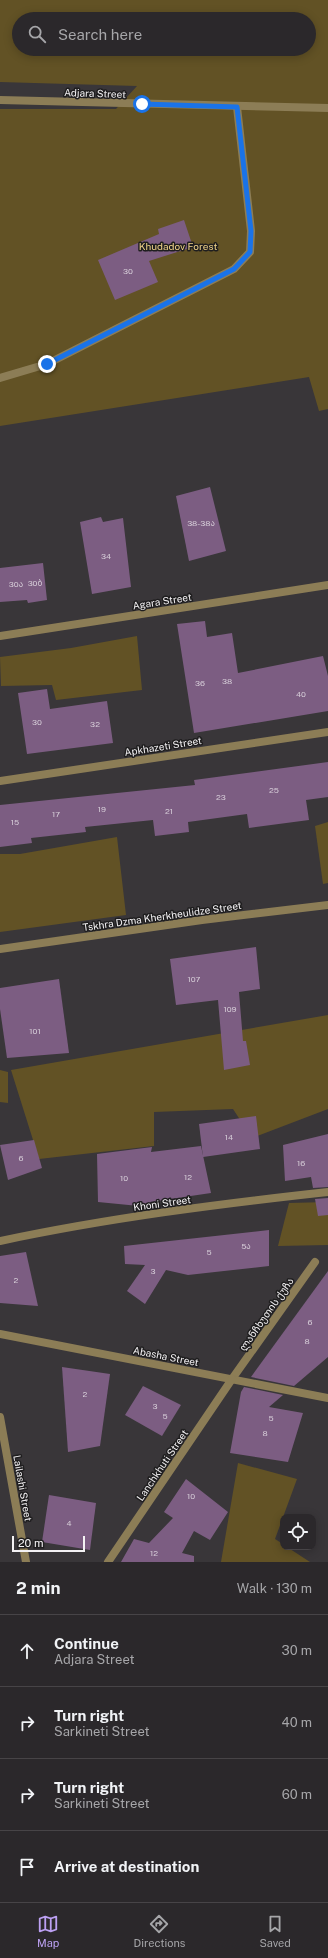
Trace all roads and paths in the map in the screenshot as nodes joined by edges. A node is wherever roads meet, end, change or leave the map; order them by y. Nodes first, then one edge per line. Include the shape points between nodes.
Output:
1 (0, 100) edge
2 (237, 107) junction
3 (328, 108) edge
4 (0, 378) edge
5 (328, 585) edge
6 (0, 636) edge
7 (328, 732) edge
8 (0, 780) edge
9 (328, 905) edge
10 (0, 949) edge
11 (328, 1192) edge
12 (0, 1241) edge
13 (315, 1262) dead end
14 (0, 1334) edge
15 (232, 1379) junction
16 (328, 1398) edge
17 (0, 1417) edge
18 (26, 1562) edge
19 (108, 1562) edge

1 - 2 street, Adjara Street
2 - 3 street, Adjara Street
2 - 4 street via 251,231 250,252 234,269 47,364
5 - 6 street, Agara Street
7 - 8 street, Apkhazeti Street
9 - 10 street, Tskhra Dzma Kherkheulidze Street
11 - 12 street, Khoni Street via 227,1203 105,1221
13 - 15 street, ლანჩხუთის ქუჩა
14 - 15 street, Abasha Street
15 - 16 street, Abasha Street
15 - 19 street, Lanchkhuti Street
17 - 18 street, Lailashi Street

